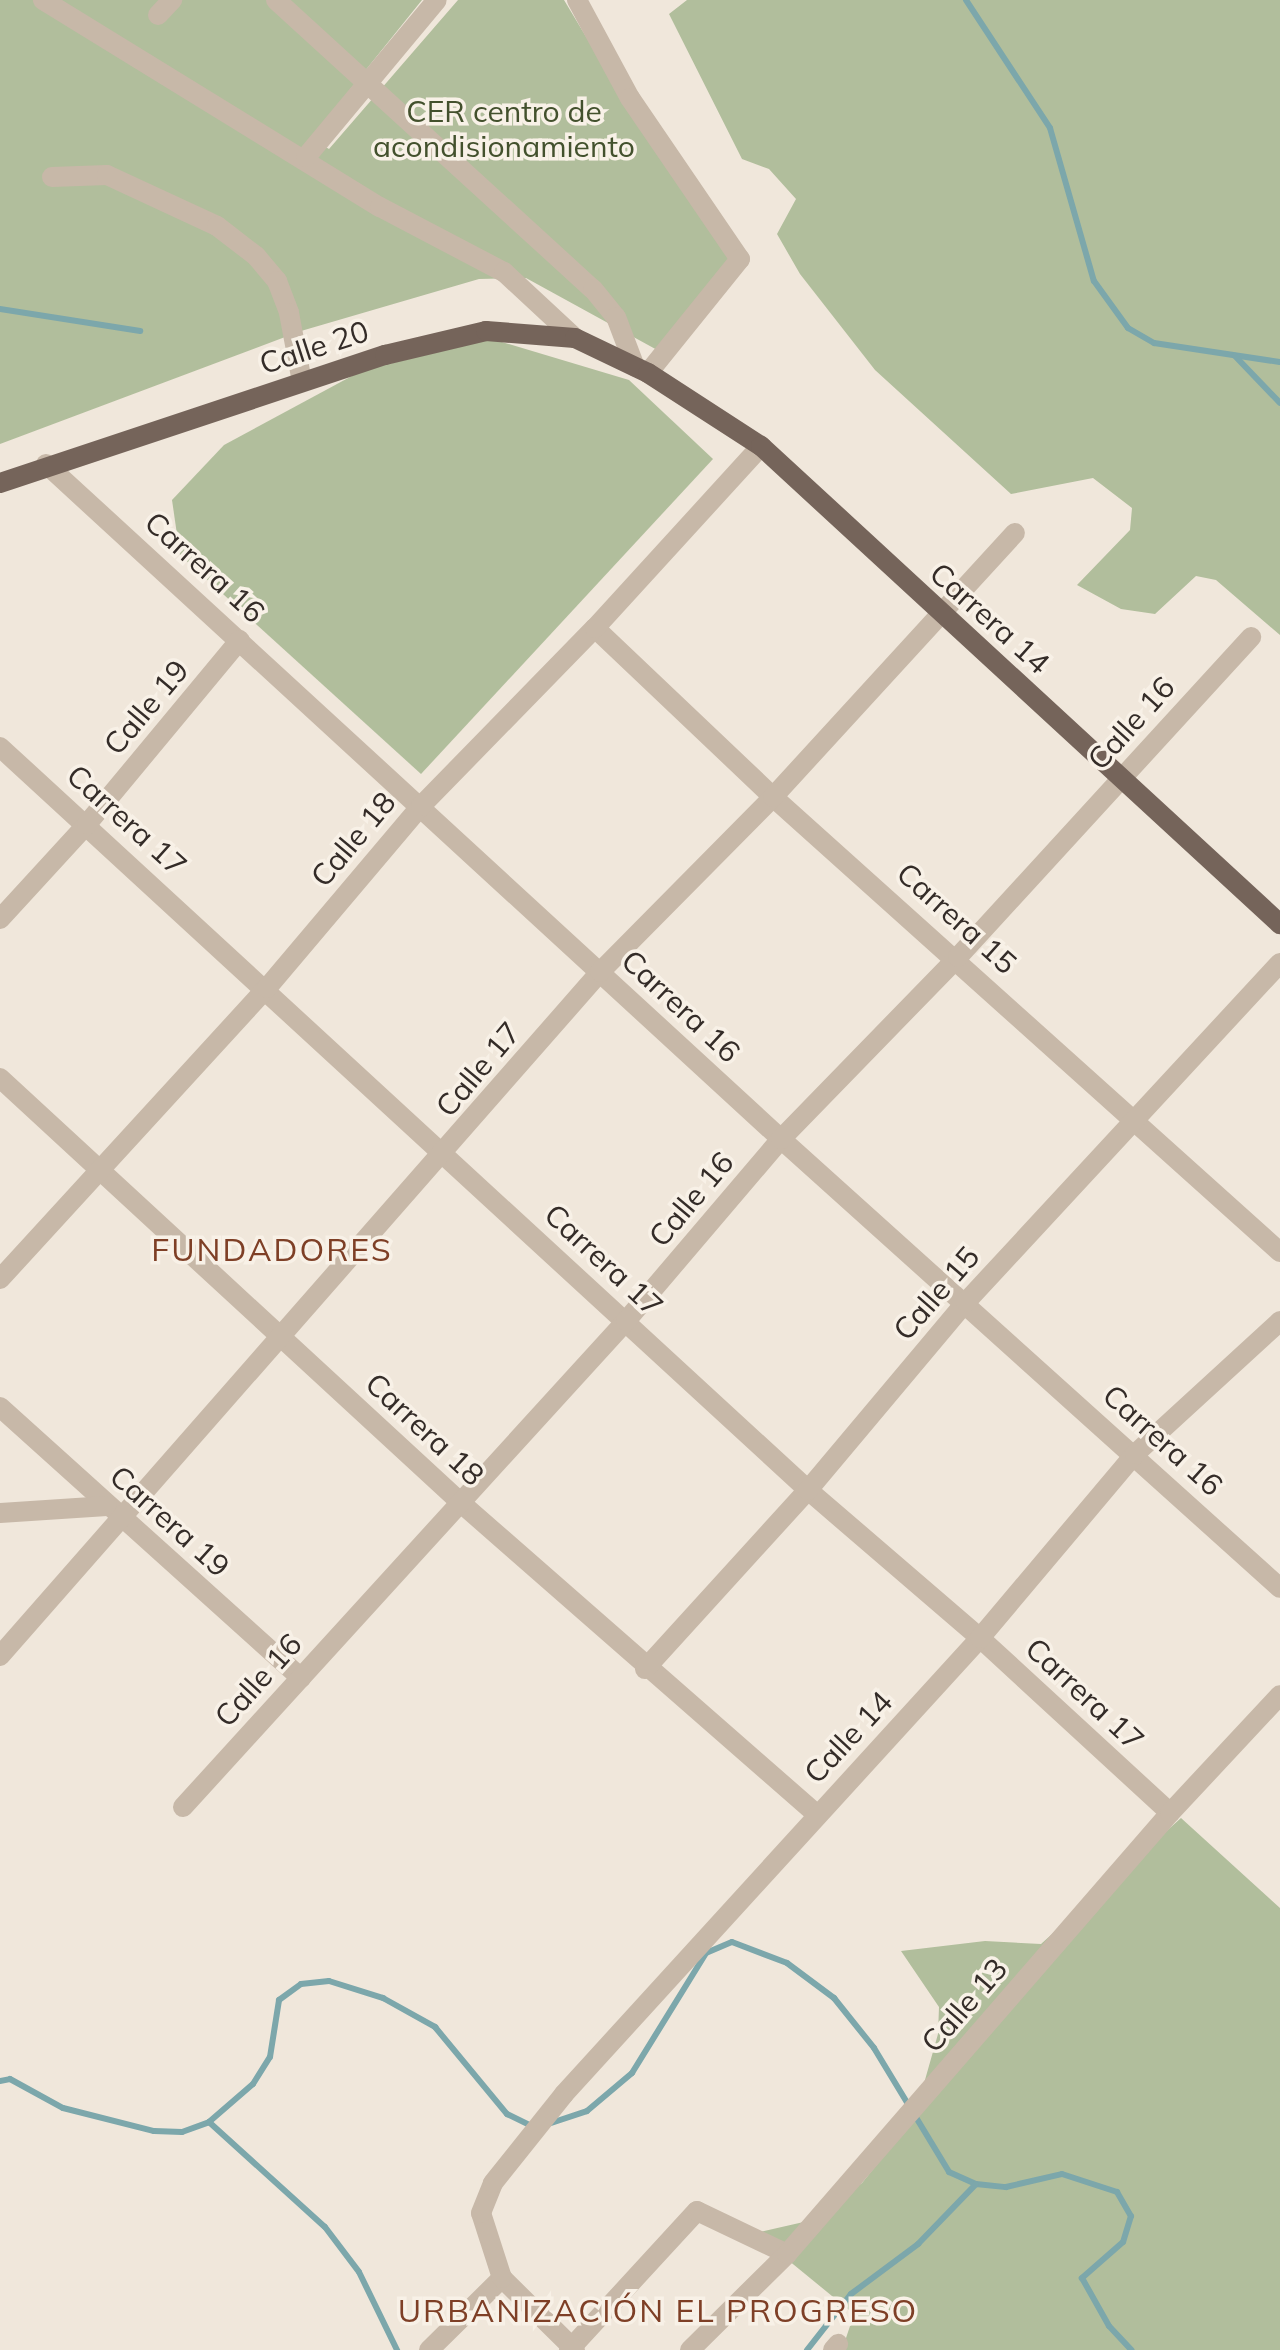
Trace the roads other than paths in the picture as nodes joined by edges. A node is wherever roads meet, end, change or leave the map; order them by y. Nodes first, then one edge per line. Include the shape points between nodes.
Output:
1 (43, 0) edge
2 (437, 0) edge
3 (580, 1) edge
4 (288, 4) edge
5 (366, 80) junction
6 (306, 157) junction
7 (52, 177) dead end
8 (575, 338) junction
9 (642, 370) junction
10 (302, 382) junction
11 (761, 446) junction
12 (46, 464) junction
13 (0, 483) edge
14 (1015, 533) dead end
15 (939, 614) junction
16 (595, 628) junction
17 (1251, 637) dead end
18 (240, 640) junction
19 (0, 747) edge
20 (1123, 777) junction
21 (773, 797) junction
22 (421, 806) junction
23 (87, 824) junction
24 (0, 919) edge
25 (1280, 924) edge
26 (958, 957) junction
27 (1280, 963) edge
28 (600, 972) junction
29 (267, 988) junction
30 (0, 1078) edge
31 (1136, 1124) junction
32 (781, 1139) junction
33 (446, 1154) junction
34 (100, 1170) junction
35 (1280, 1252) edge
36 (0, 1279) edge
37 (966, 1302) junction
38 (626, 1321) junction
39 (1280, 1321) edge
40 (280, 1335) junction
41 (0, 1407) edge
42 (1135, 1454) junction
43 (808, 1490) junction
44 (461, 1503) junction
45 (114, 1512) junction
46 (0, 1513) edge
47 (1280, 1588) edge
48 (980, 1638) junction
49 (0, 1656) edge
50 (645, 1669) junction
51 (301, 1678) junction
52 (1280, 1695) edge
53 (183, 1807) dead end
54 (1170, 1813) junction
55 (817, 1815) junction
56 (787, 2254) junction
57 (502, 2278) junction
58 (572, 2349) edge
59 (429, 2350) edge
60 (690, 2350) edge

1 - 6 street
2 - 5 street
3 - 9 street via 630,98 740,259
4 - 5 street
5 - 6 street
5 - 9 street via 593,289 616,317
6 - 8 street via 380,207 504,272
7 - 10 street via 107,175 217,226 256,256 277,281 289,313
8 - 9 main road, Calle 20
8 - 10 main road, Calle 20 via 486,331
9 - 11 main road, Carrera 14
10 - 12 main road, Calle 20
11 - 15 main road, Carrera 14
11 - 16 street, Calle 18
12 - 13 main road, Calle 20
12 - 18 street, Carrera 16
14 - 15 street, Calle 17
15 - 20 main road, Carrera 14
15 - 21 street, Calle 17
16 - 21 street, Carrera 15
16 - 22 street, Calle 18
17 - 20 street, Calle 16
18 - 22 street, Carrera 16
18 - 23 street, Calle 19
19 - 23 street, Carrera 17
20 - 25 main road, Carrera 14
20 - 26 street, Calle 16
21 - 26 street, Carrera 15
21 - 28 street, Calle 17
22 - 28 street, Carrera 16
22 - 29 street, Calle 18
23 - 24 street, Calle 19
23 - 29 street, Carrera 17
26 - 31 street, Carrera 15
26 - 32 street, Calle 16
27 - 31 street, Calle 15
28 - 32 street, Carrera 16
28 - 33 street, Calle 17
29 - 33 street, Carrera 17
29 - 34 street, Calle 18
30 - 34 street, Carrera 18
31 - 35 street, Carrera 15
31 - 37 street, Calle 15
32 - 37 street, Carrera 16
32 - 38 street, Calle 16
33 - 38 street, Carrera 17
33 - 40 street, Calle 17
34 - 36 street, Calle 18
34 - 40 street, Carrera 18
37 - 42 street, Carrera 16
37 - 43 street, Calle 15
38 - 43 street, Carrera 17
38 - 44 street, Calle 16
39 - 42 street, Calle 14
40 - 44 street, Carrera 18
40 - 45 street, Calle 17
41 - 45 street, Carrera 19
42 - 47 street, Carrera 16
42 - 48 street, Calle 14
43 - 48 street, Carrera 17
43 - 50 street, Calle 15
44 - 50 street, Carrera 18
44 - 51 street, Calle 16
45 - 46 street
45 - 49 street, Calle 17
45 - 51 street, Carrera 19
48 - 54 street, Carrera 17
48 - 55 street, Calle 14
50 - 55 street, Carrera 18
51 - 53 street, Calle 16
52 - 54 street, Calle 13
54 - 56 street, Calle 13
55 - 57 street, Calle 14 via 564,2094 493,2183 481,2213
56 - 58 street via 697,2211
56 - 60 street, Calle 13
57 - 58 street
57 - 59 street

